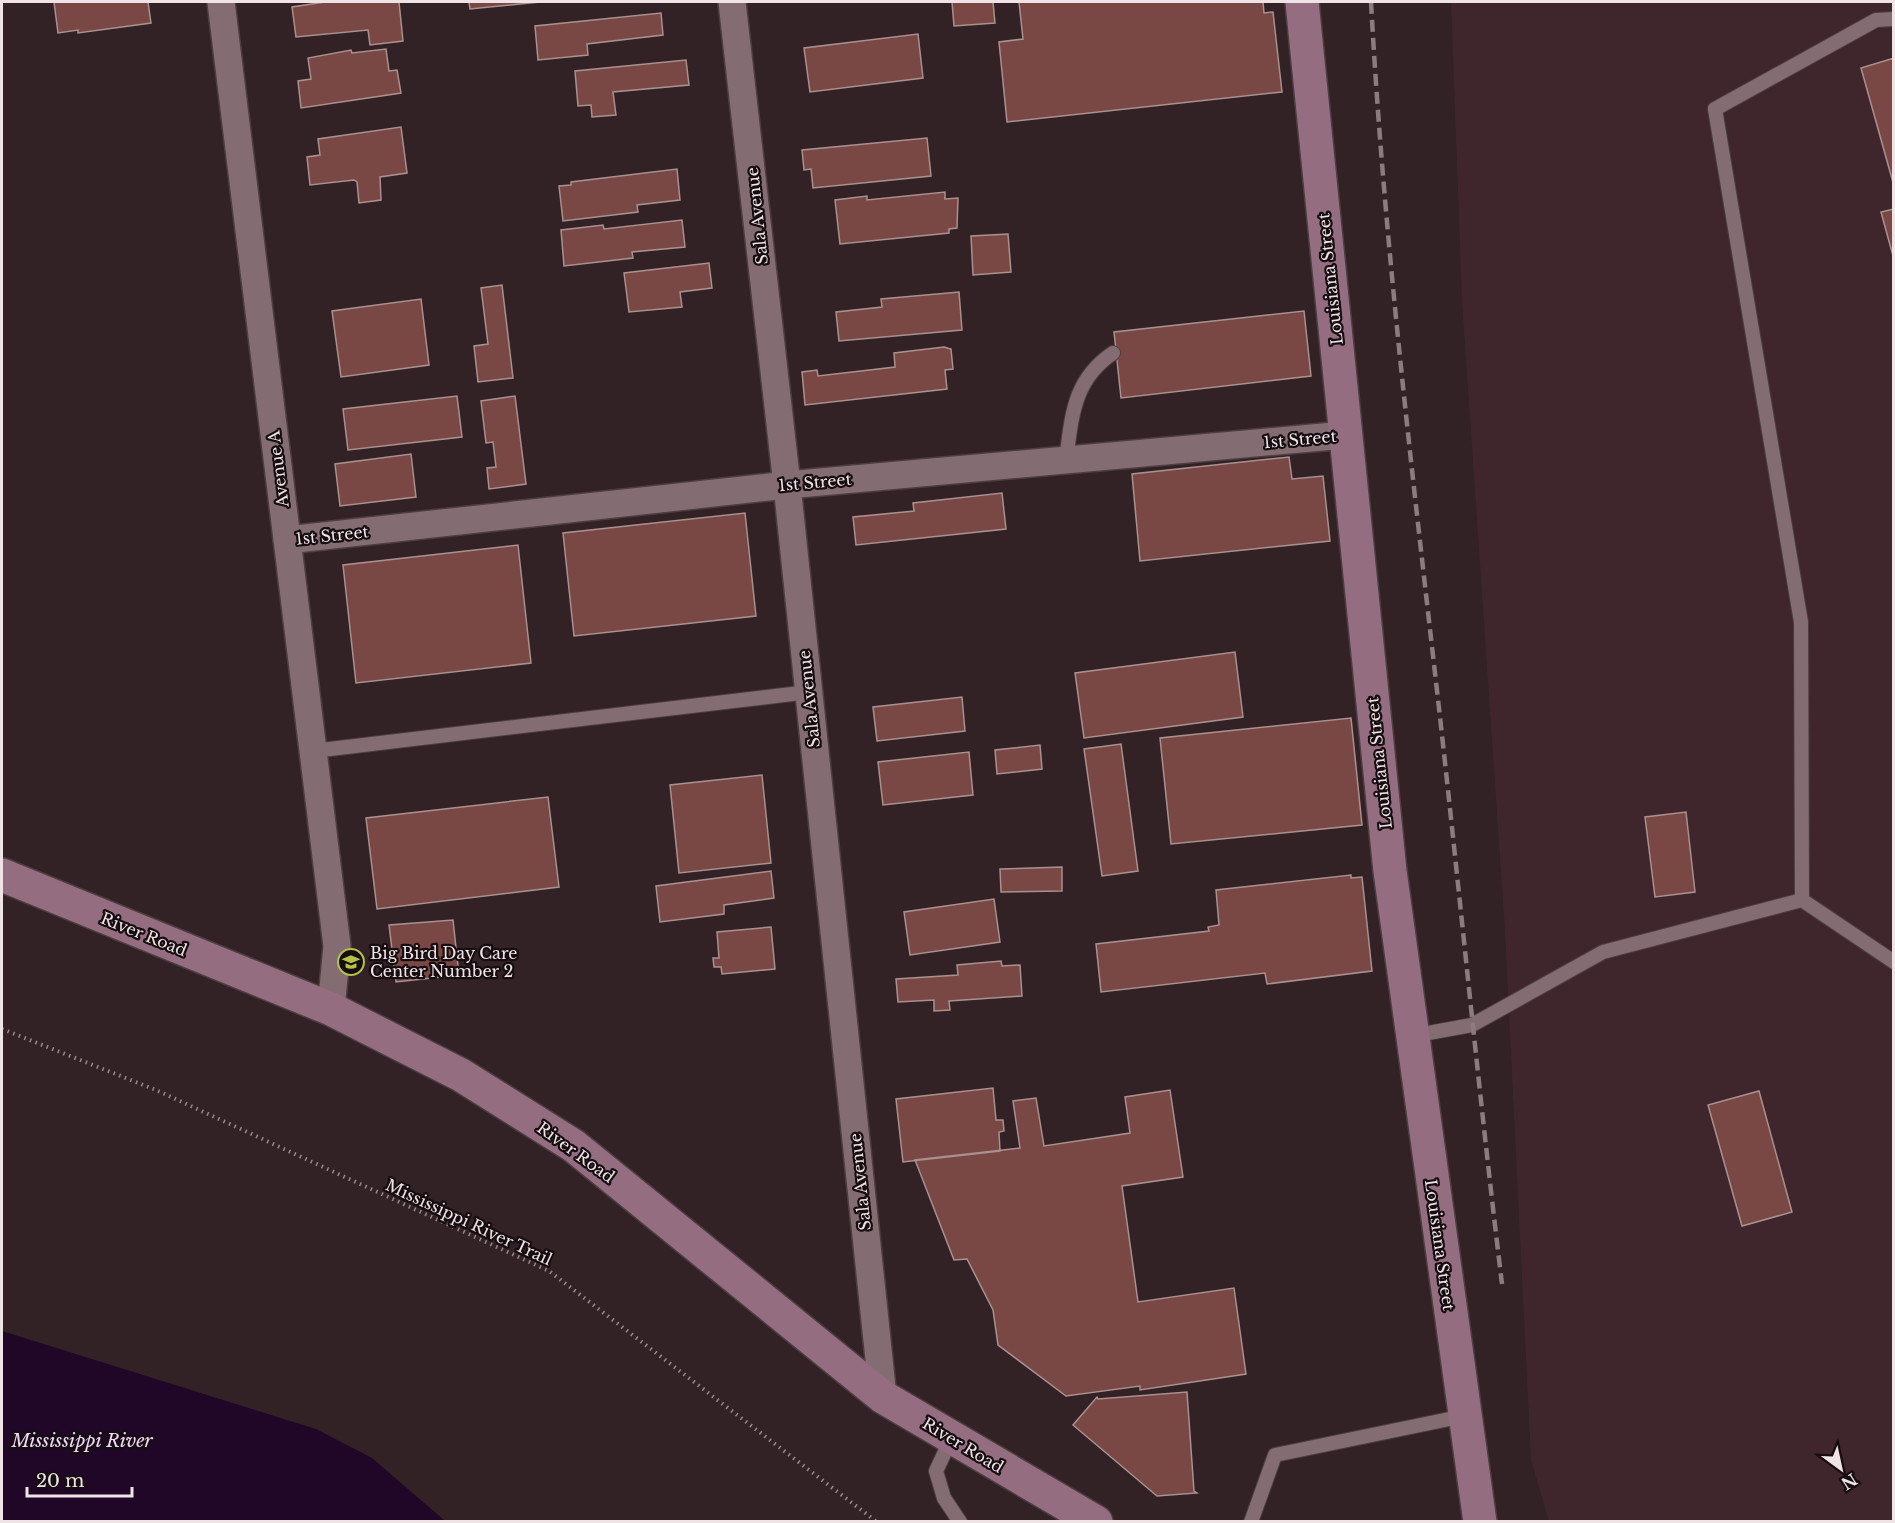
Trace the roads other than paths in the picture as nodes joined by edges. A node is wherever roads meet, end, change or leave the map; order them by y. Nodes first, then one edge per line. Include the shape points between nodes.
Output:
1 (221, 2) edge
2 (732, 2) edge
3 (1302, 2) edge
4 (1893, 19) edge
5 (1113, 353) dead end
6 (1345, 435) junction
7 (1066, 460) junction
8 (787, 485) junction
9 (287, 540) junction
10 (809, 692) junction
11 (313, 751) junction
12 (2, 875) edge
13 (1802, 900) junction
14 (1893, 962) edge
15 (331, 1009) junction
16 (1412, 1036) junction
17 (883, 1397) junction
18 (1464, 1416) junction
19 (951, 1439) junction
20 (960, 1521) edge
21 (1096, 1521) edge
22 (1251, 1521) edge
23 (1480, 1521) edge

1 - 9 street, Avenue A
2 - 8 street, Sala Avenue
3 - 6 main road, Louisiana Street
4 - 13 lane via 1876,20 1715,109 1801,622
5 - 7 lane via 1088,375 1073,408
6 - 7 street, 1st Street
6 - 16 main road, Louisiana Street via 1390,871
7 - 8 street, 1st Street
8 - 9 street, 1st Street
8 - 10 street, Sala Avenue
9 - 11 street, Avenue A
10 - 11 lane
10 - 17 street, Sala Avenue
11 - 15 street, Avenue A via 338,946
12 - 15 main road, River Road
13 - 14 lane
13 - 16 lane via 1603,952 1472,1025
15 - 17 main road, River Road via 461,1075 574,1146
16 - 18 main road, Louisiana Street
17 - 19 main road, River Road
18 - 22 lane via 1275,1455
18 - 23 main road, Louisiana Street
19 - 20 lane via 936,1471 945,1498
19 - 21 main road, River Road

